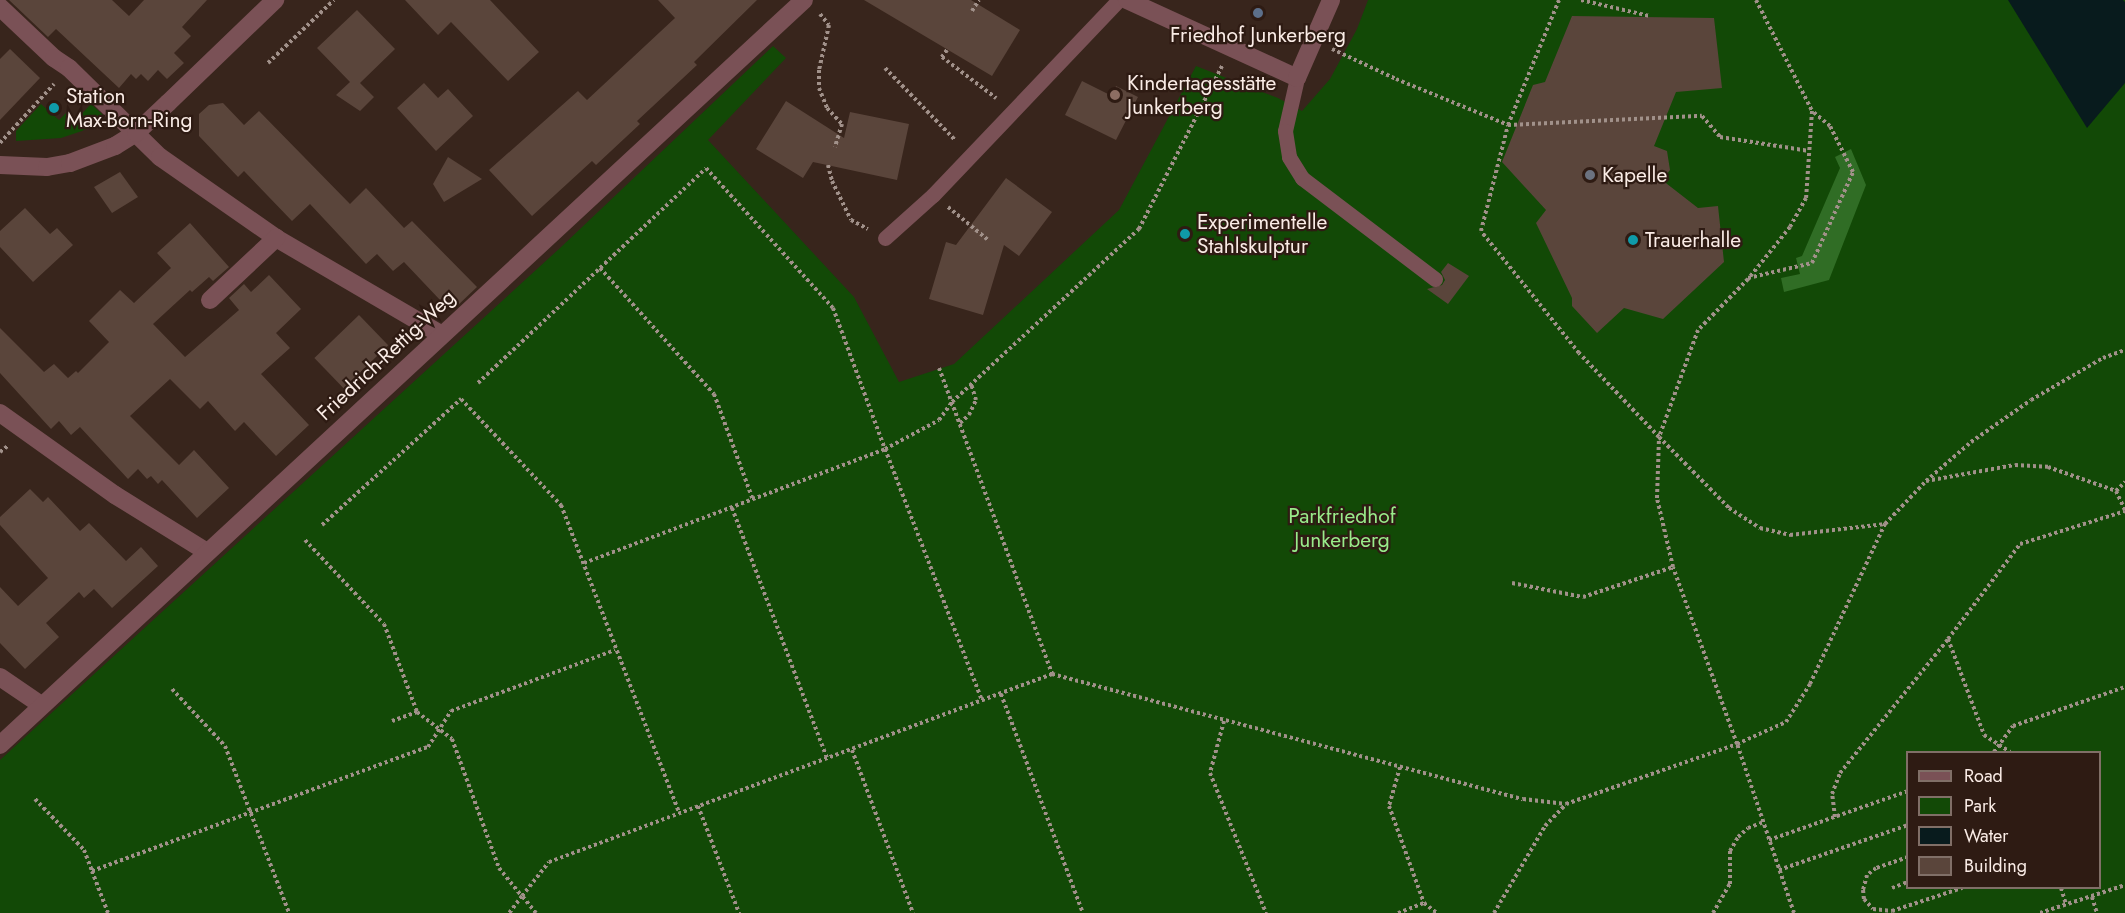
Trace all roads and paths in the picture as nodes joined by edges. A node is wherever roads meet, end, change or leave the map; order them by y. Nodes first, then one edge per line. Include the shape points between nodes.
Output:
1 (275, 0) edge
2 (334, 0) edge
3 (979, 0) edge
4 (1119, 0) edge
5 (1127, 0) edge
6 (1331, 0) edge
7 (1559, 0) edge
8 (1581, 0) edge
9 (1756, 0) edge
10 (809, 4) edge
11 (0, 7) edge
12 (972, 11) dead end
13 (1650, 16) dead end
14 (1315, 42) junction
15 (1231, 49) junction
16 (947, 50) dead end
17 (267, 63) dead end
18 (69, 68) junction
19 (885, 68) dead end
20 (1297, 78) junction
21 (1014, 111) junction
22 (1812, 111) junction
23 (1508, 125) junction
24 (136, 132) junction
25 (0, 143) edge
26 (835, 147) dead end
27 (1809, 151) junction
28 (971, 156) junction
29 (0, 165) edge
30 (828, 165) dead end
31 (933, 195) junction
32 (276, 238) junction
33 (885, 238) joint
34 (988, 240) dead end
35 (600, 268) junction
36 (1435, 279) dead end
37 (1748, 279) junction
38 (210, 300) dead end
39 (442, 335) junction
40 (2125, 350) edge
41 (939, 368) dead end
42 (478, 383) dead end
43 (972, 384) junction
44 (952, 402) junction
45 (0, 413) edge
46 (960, 423) junction
47 (1659, 437) junction
48 (885, 449) junction
49 (1926, 481) junction
50 (2125, 482) edge
51 (2116, 491) junction
52 (753, 500) junction
53 (732, 508) junction
54 (2125, 511) edge
55 (1885, 524) junction
56 (322, 525) dead end
57 (305, 540) dead end
58 (207, 552) junction
59 (584, 562) junction
60 (1673, 567) junction
61 (1512, 583) dead end
62 (1948, 639) junction
63 (615, 650) junction
64 (1052, 674) junction
65 (0, 677) edge
66 (2125, 687) edge
67 (172, 689) dead end
68 (1001, 694) junction
69 (982, 700) junction
70 (41, 705) junction
71 (417, 712) junction
72 (392, 721) dead end
73 (1224, 721) junction
74 (440, 729) junction
75 (1737, 744) junction
76 (0, 745) edge
77 (1999, 745) junction
78 (852, 750) junction
79 (1995, 751) edge
80 (2007, 751) edge
81 (827, 758) junction
82 (1400, 767) junction
83 (1906, 792) edge
84 (35, 799) dead end
85 (1566, 804) junction
86 (698, 806) junction
87 (251, 812) junction
88 (679, 813) junction
89 (1835, 817) junction
90 (1764, 822) junction
91 (1906, 826) edge
92 (1769, 840) junction
93 (1906, 858) edge
94 (1779, 870) junction
95 (92, 871) junction
96 (1906, 883) edge
97 (2125, 885) edge
98 (1892, 888) dead end
99 (1959, 889) edge
100 (2061, 889) edge
101 (522, 896) junction
102 (2092, 897) junction
103 (1424, 903) junction
104 (2066, 904) junction
105 (108, 913) edge
106 (289, 913) edge
107 (509, 913) edge
108 (536, 913) edge
109 (739, 913) edge
110 (913, 913) edge
111 (1083, 913) edge
112 (1266, 913) edge
113 (1398, 913) edge
114 (1437, 913) edge
115 (1494, 913) edge
116 (1713, 913) edge
117 (1794, 913) edge
118 (2040, 913) edge
119 (2097, 913) edge

1 - 24 street
2 - 17 path
3 - 12 path
4 - 21 lane
5 - 15 street
6 - 14 street
7 - 23 path
8 - 13 path
9 - 22 path
10 - 26 path via 829,25 819,79 824,103 842,124
10 - 39 street, Friedrich-Rettig-Weg
11 - 18 street
14 - 20 street
14 - 23 path
15 - 20 street
15 - 43 path via 1139,229
16 - 21 path via 942,57
18 - 24 street
18 - 25 path
19 - 28 path
20 - 36 lane via 1285,131 1288,157 1302,178
21 - 28 lane
22 - 27 path
22 - 37 path via 1830,126 1853,172 1812,263
23 - 27 path via 1702,116 1720,137
23 - 47 path via 1481,231 1579,353
24 - 29 street via 115,146 70,163 47,167
24 - 32 street via 160,158
27 - 37 path via 1806,198 1790,227
28 - 31 lane
30 - 33 path via 851,220
31 - 33 lane
31 - 34 path
32 - 38 street
32 - 39 street
35 - 42 path
35 - 48 path via 706,168 833,308
35 - 52 path via 714,394
37 - 47 path via 1698,330
39 - 58 street, Friedrich-Rettig-Weg
40 - 49 path via 2103,358 2031,400 1971,442
41 - 44 path
43 - 44 path
43 - 46 path via 976,400
44 - 46 path
44 - 48 path via 939,420
45 - 58 street via 115,495
46 - 64 path
47 - 55 path via 1729,508 1760,528 1790,535
47 - 60 path via 1657,498
48 - 52 path
48 - 69 path
49 - 51 path via 2015,465 2048,467
49 - 55 path
50 - 51 path
51 - 54 path
52 - 53 path
53 - 59 path
53 - 81 path
54 - 62 path via 2020,544
55 - 75 path via 1810,684 1786,722
56 - 59 path via 461,399 561,505
57 - 71 path via 384,624
58 - 70 street, Friedrich-Rettig-Weg
59 - 63 path
60 - 61 path via 1582,597
60 - 75 path
62 - 77 path via 1984,735
62 - 89 path via 1840,773 1832,794
63 - 74 path via 451,711
63 - 88 path
64 - 68 path
64 - 73 path
65 - 70 street
66 - 77 path via 2013,726
67 - 87 path via 225,746
68 - 69 path
68 - 111 path
69 - 78 path
70 - 76 street, Friedrich-Rettig-Weg
71 - 72 path
71 - 74 path
73 - 82 path
73 - 112 path via 1210,773
74 - 87 path via 428,747
74 - 101 path via 452,739 499,868
75 - 85 path
75 - 90 path
77 - 79 path
77 - 80 path
78 - 81 path
78 - 110 path
81 - 86 path
82 - 85 path via 1523,799
82 - 103 path via 1389,806
83 - 89 path
84 - 95 path via 84,850
85 - 115 path via 1545,826
86 - 88 path
86 - 109 path
87 - 95 path
87 - 106 path
88 - 101 path via 549,862
89 - 92 path
90 - 92 path
90 - 116 path via 1748,828 1730,851 1730,884
91 - 94 path
92 - 94 path
93 - 99 path via 1876,868 1868,875 1864,898 1873,909 1892,911
94 - 117 path
95 - 105 path
96 - 98 path
97 - 102 path
100 - 104 path
101 - 107 path
101 - 108 path
102 - 104 path
102 - 119 path
103 - 113 path
103 - 114 path
104 - 118 path

